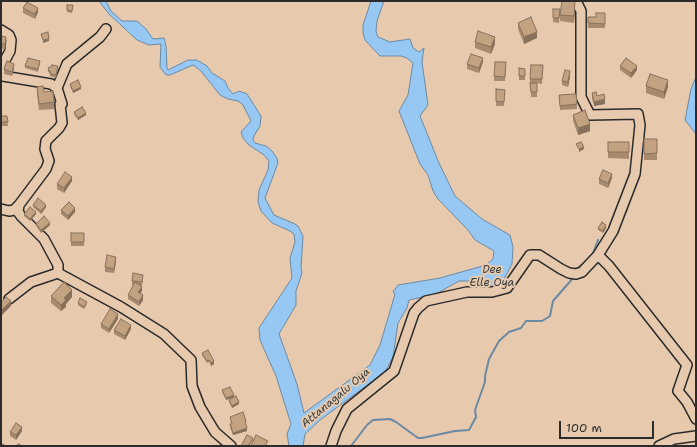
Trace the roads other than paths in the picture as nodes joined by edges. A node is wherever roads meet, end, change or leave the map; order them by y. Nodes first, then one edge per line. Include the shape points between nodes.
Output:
1 (576, 1) edge
2 (106, 29) dead end
3 (1, 30) edge
4 (57, 88) junction
5 (19, 205) junction
6 (1, 209) edge
7 (598, 255) junction
8 (58, 273) junction
9 (9, 299) edge
10 (696, 419) edge
11 (696, 436) edge
12 (231, 446) edge
13 (331, 446) edge
14 (659, 446) edge

1 - 7 street via 581,11 581,97 590,115 638,114 640,125 636,174 613,231
2 - 4 street via 67,64
3 - 4 street via 9,35 11,40 10,50 4,62 3,76 51,84
4 - 5 street via 62,104 62,123 46,141 45,149 49,161 46,170
5 - 6 street via 14,210
5 - 8 street via 20,216 44,239 58,265
7 - 10 street via 687,365 678,390
7 - 13 street via 582,272 576,274 560,270 539,255 530,256 507,288 492,292 467,292 426,301 414,314 394,371 347,409
8 - 9 street via 31,282
8 - 12 street via 164,334 191,360 192,386 200,407 215,432
11 - 14 street via 674,439

